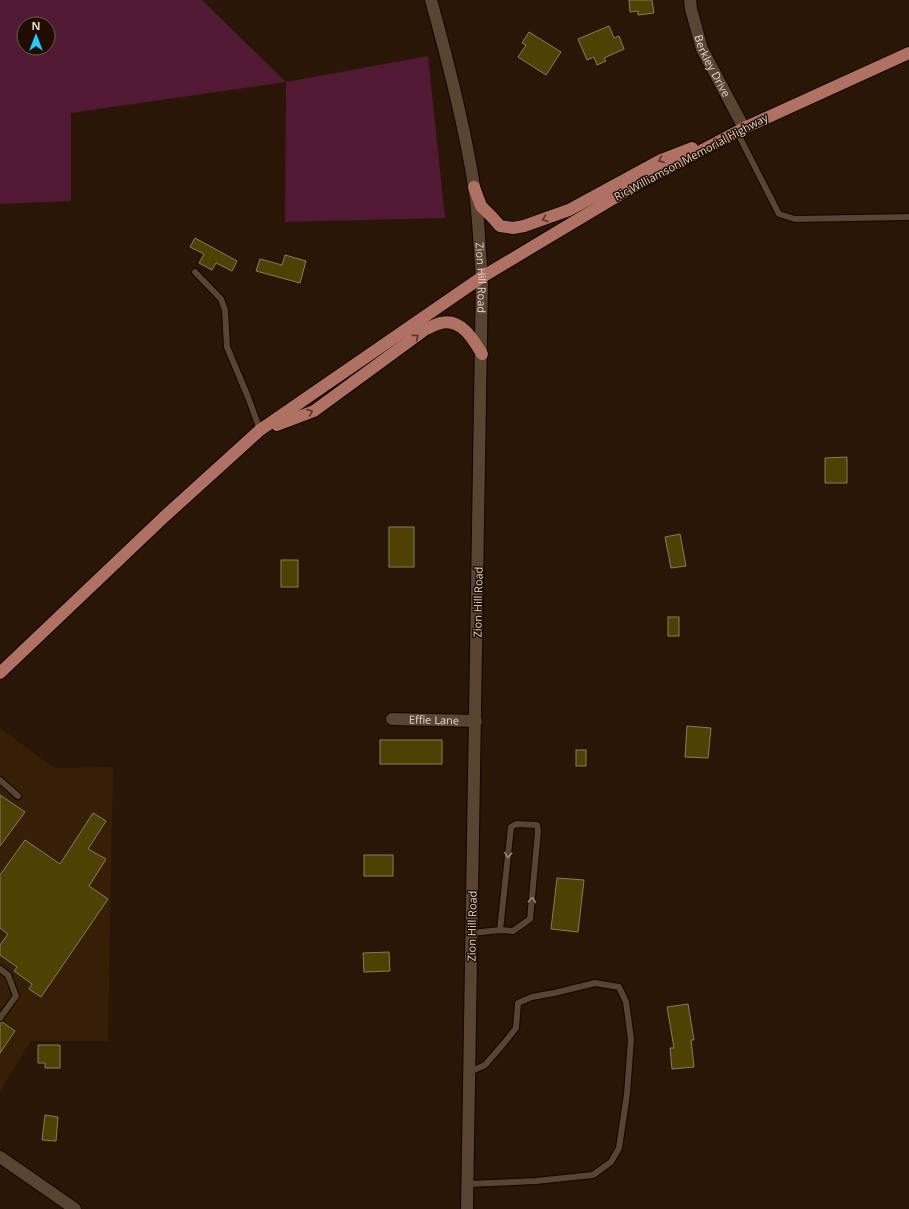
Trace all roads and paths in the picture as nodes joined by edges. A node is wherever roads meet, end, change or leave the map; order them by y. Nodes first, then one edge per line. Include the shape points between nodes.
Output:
1 (431, 0) edge
2 (690, 0) edge
3 (909, 53) edge
4 (740, 130) junction
5 (474, 187) junction
6 (909, 217) edge
7 (195, 272) dead end
8 (482, 277) junction
9 (482, 354) junction
10 (260, 430) junction
11 (0, 673) edge
12 (392, 719) dead end
13 (476, 721) junction
14 (0, 780) edge
15 (18, 796) dead end
16 (500, 930) junction
17 (472, 933) junction
18 (0, 969) edge
19 (0, 1018) edge
20 (470, 1072) junction
21 (0, 1158) edge
22 (467, 1184) junction
23 (74, 1209) edge
24 (467, 1209) edge

1 - 5 main road, Zion Hill Road via 458,105
2 - 4 main road, Berkley Drive via 702,49
3 - 4 main road, Ric Williamson Memorial Highway
4 -> 5 main road via 660,160 569,210 524,226 500,226 481,206
4 - 6 lane via 779,214 796,219
4 - 8 main road, Ric Williamson Memorial Highway via 629,189
5 - 8 main road, Zion Hill Road
7 - 10 lane via 221,298 225,310 227,347
8 - 9 main road, Zion Hill Road
8 - 10 main road, Ric Williamson Memorial Highway
10 -> 9 main road via 314,411 426,329 442,322 464,329 473,338
9 - 13 main road, Zion Hill Road
10 - 11 main road, Ric Williamson Memorial Highway
12 - 13 main road, Effie Lane
13 - 17 main road, Zion Hill Road
14 - 15 lane
16 -> 16 lane via 513,931 530,919 537,825 516,824 511,827
16 - 17 lane
17 - 20 main road, Zion Hill Road
18 - 19 lane via 8,975 16,996
20 - 22 main road, Zion Hill Road
20 - 22 lane via 485,1065 516,1028 518,1002 595,983 619,986 626,1002 631,1039 627,1094 619,1148 611,1162 593,1175
21 - 23 main road
22 - 24 main road, Zion Hill Road

